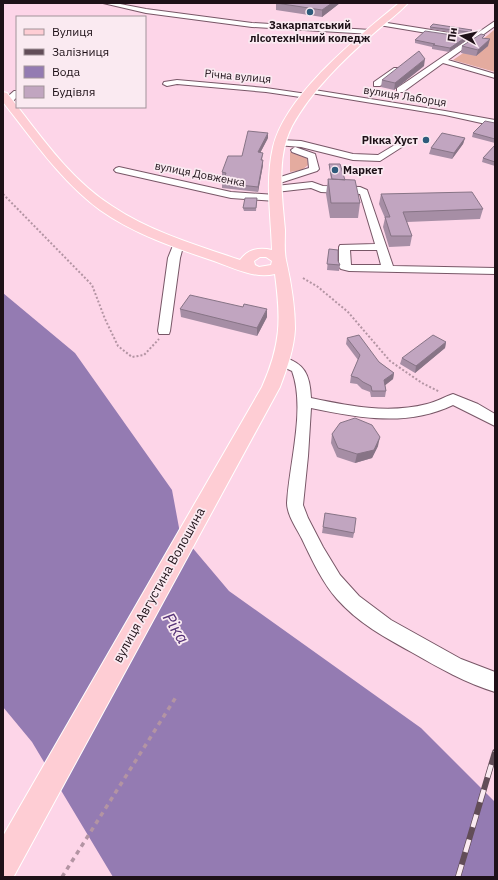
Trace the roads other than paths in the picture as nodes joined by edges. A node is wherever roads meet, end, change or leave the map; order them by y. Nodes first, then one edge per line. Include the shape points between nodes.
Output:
1 (106, 3) edge
2 (404, 3) edge
3 (495, 23) edge
4 (381, 24) junction
5 (371, 32) junction
6 (476, 39) junction
7 (442, 61) junction
8 (405, 73) junction
9 (495, 76) edge
10 (167, 84) dead end
11 (377, 84) dead end
12 (400, 90) edge
13 (309, 94) junction
14 (9, 97) edge
15 (16, 107) edge
16 (17, 108) edge
17 (495, 123) edge
18 (280, 145) junction
19 (401, 145) dead end
20 (119, 170) dead end
21 (276, 189) junction
22 (179, 243) junction
23 (382, 246) junction
24 (260, 253) junction
25 (210, 254) junction
26 (279, 255) junction
27 (251, 269) junction
28 (388, 269) junction
29 (495, 271) edge
30 (285, 296) junction
31 (164, 331) road end
32 (282, 361) junction
33 (304, 402) junction
34 (495, 421) edge
35 (495, 682) edge
36 (6, 860) edge

1 - 5 street via 252,25
2 - 4 main road, вулиця Августина Волошина
3 - 6 street
4 - 5 main road, вулиця Августина Волошина
4 - 6 street
5 - 13 main road, вулиця Августина Волошина via 326,74
6 - 7 street
7 - 8 street
7 - 9 street
8 - 11 street
8 - 12 street
10 - 13 street, Річна вулиця via 178,82
13 - 17 street, вулиця Лаборця via 445,113
13 - 18 main road, вулиця Августина Волошина via 291,119
14 - 15 main road
16 - 22 main road via 56,161 87,193 127,221 150,233
18 - 19 street via 300,144 353,157 380,158
18 - 21 main road, вулиця Августина Волошина
18 - 21 street via 312,156 314,169
20 - 21 street, вулиця Довженка via 231,195
21 - 23 street via 312,185 322,189 364,192
21 - 26 main road, вулиця Августина Волошина
22 - 25 main road
22 - 31 street via 174,258
23 - 28 street
23 - 28 street via 344,247 346,267
24 - 25 main road via 235,257
24 - 26 main road
24 - 27 main road via 248,258 247,264
25 - 27 main road
26 - 27 main road via 277,268 274,270 264,272
26 - 30 main road, вулиця Августина Волошина
27 - 30 main road via 273,283
28 - 29 street
30 - 32 main road, вулиця Августина Волошина via 287,338
32 - 33 street via 298,370
32 - 36 main road, вулиця Августина Волошина via 272,387
33 - 34 street via 360,412 394,414 430,409 453,399
33 - 35 street via 295,505 315,550 332,576 344,593 362,610 394,633 462,670

